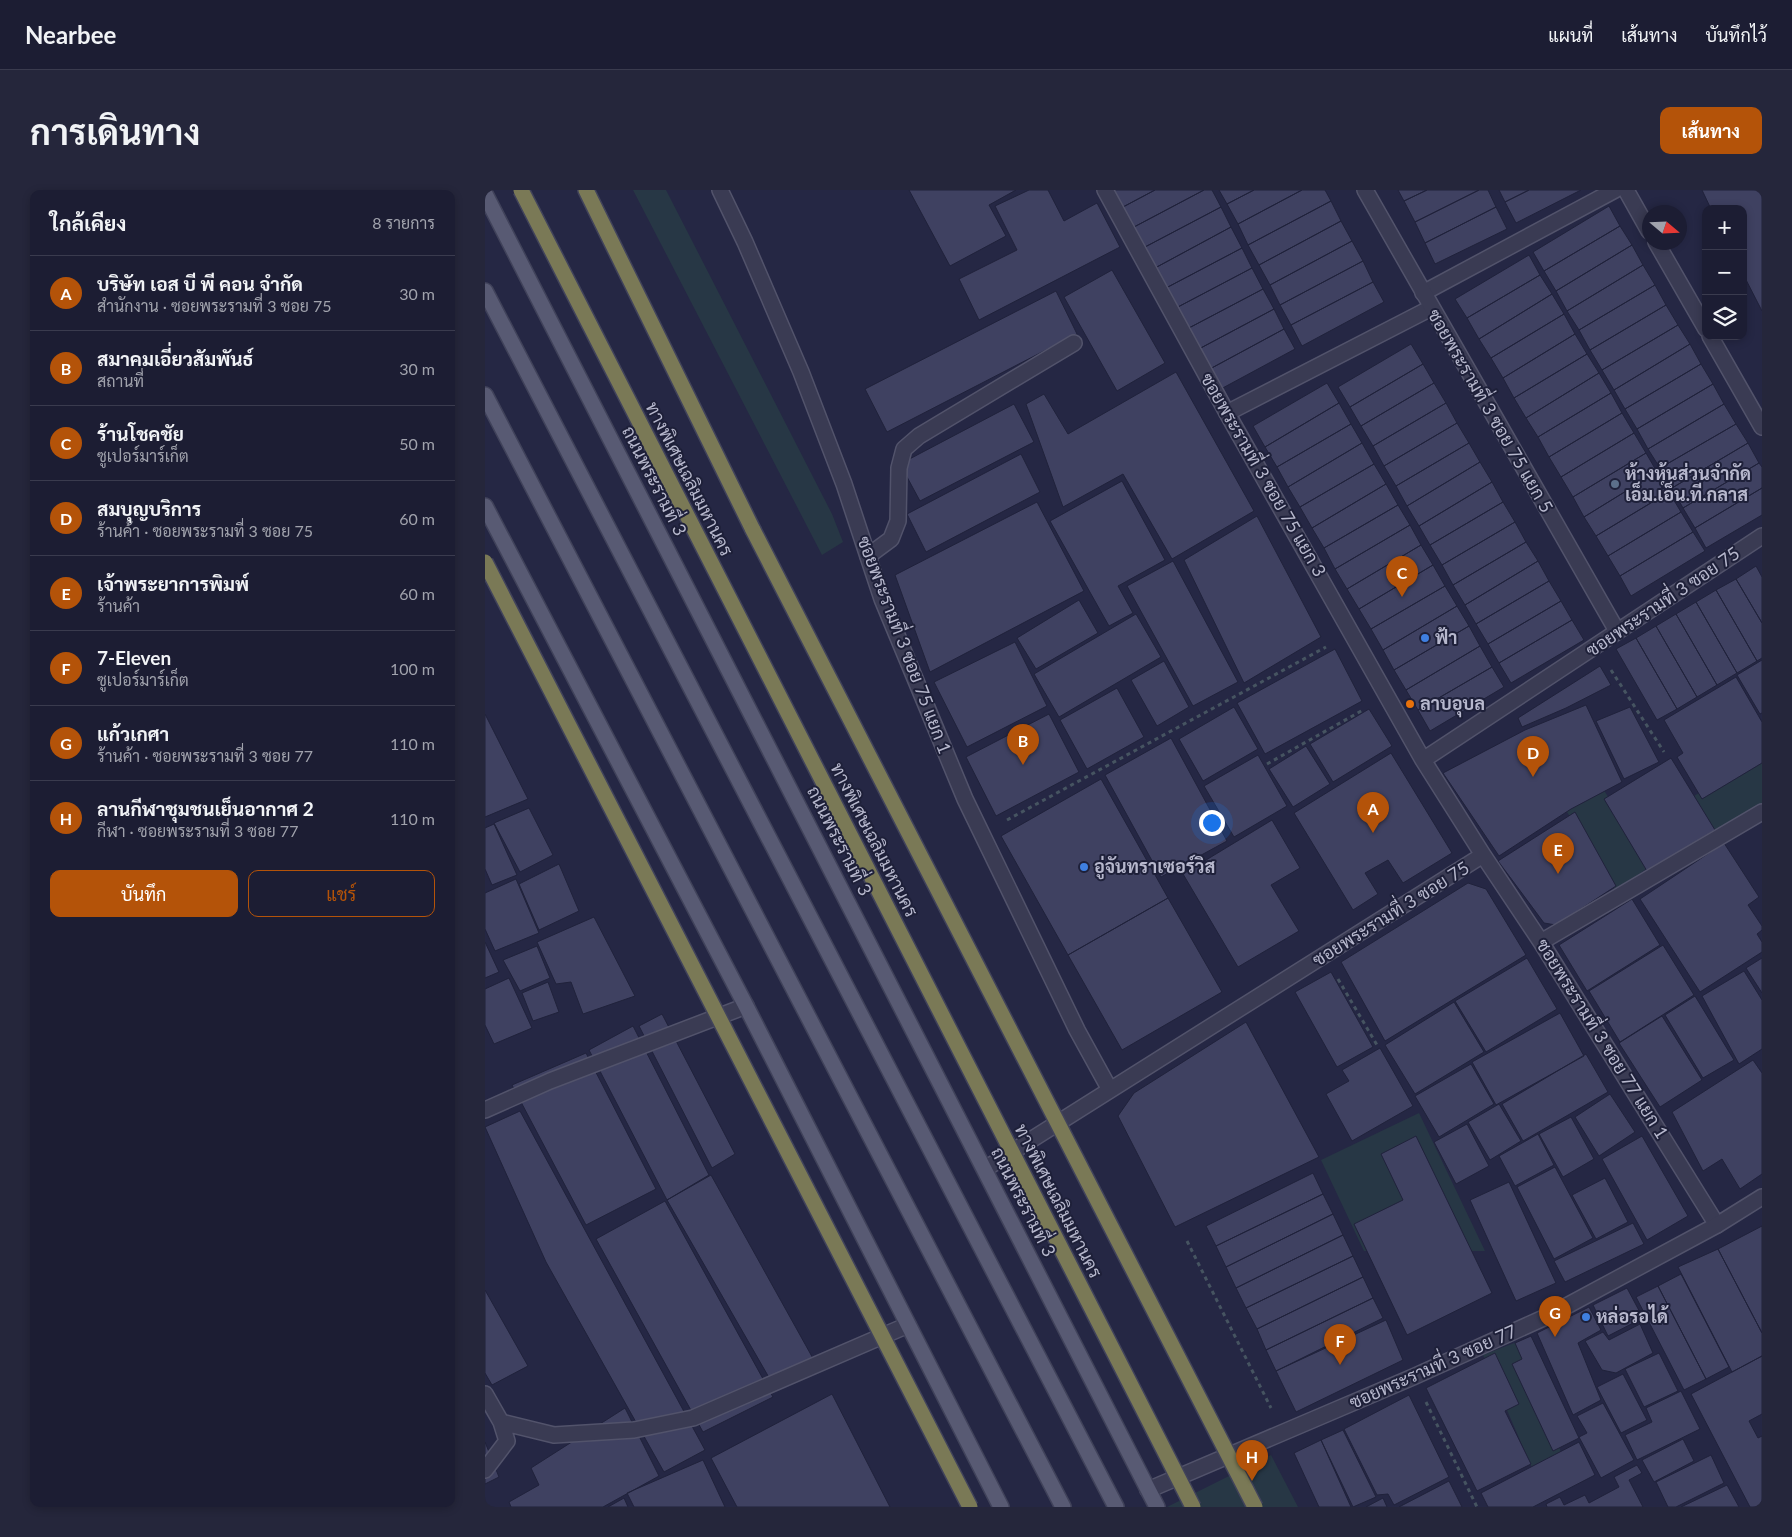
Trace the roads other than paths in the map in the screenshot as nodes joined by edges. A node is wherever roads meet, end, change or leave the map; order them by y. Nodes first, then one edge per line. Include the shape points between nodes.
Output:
1 (521, 190) edge
2 (586, 190) edge
3 (720, 190) edge
4 (1105, 190) edge
5 (1365, 190) edge
6 (1615, 190) edge
7 (1626, 190) edge
8 (485, 194) edge
9 (1642, 219) edge
10 (1661, 250) edge
11 (485, 291) edge
12 (1423, 293) junction
13 (1431, 308) junction
14 (1702, 322) edge
15 (1712, 340) edge
16 (1073, 343) dead end
17 (485, 395) edge
18 (1227, 413) junction
19 (1762, 427) edge
20 (485, 506) edge
21 (1762, 536) edge
22 (868, 556) junction
23 (485, 562) edge
24 (1617, 631) junction
25 (1423, 760) junction
26 (1762, 812) edge
27 (1483, 855) junction
28 (1541, 942) junction
29 (746, 1006) junction
30 (1110, 1090) junction
31 (485, 1110) edge
32 (985, 1169) junction
33 (1762, 1197) edge
34 (1717, 1225) junction
35 (908, 1325) junction
36 (485, 1394) edge
37 (501, 1422) junction
38 (485, 1470) edge
39 (1148, 1490) junction
40 (970, 1507) edge
41 (1001, 1507) edge
42 (1063, 1507) edge
43 (1116, 1507) edge
44 (1157, 1507) edge
45 (1193, 1507) edge
46 (1255, 1507) edge

1 - 45 highway, ทางพิเศษเฉลิมมหานคร, bridge
2 - 46 highway, bridge via 753,530
3 - 22 street, ซอยพระรามที่ 3 ซอย 75 แยก 1 via 801,372
4 - 18 street, ซอยพระรามที่ 3 ซอย 75 แยก 3
5 - 12 street, ซอยพระรามที่ 3 ซอย 75 แยก 5
6 - 12 street
7 - 9 street
8 - 32 main road, ถนนพระรามที่ 3
10 - 14 street
11 - 43 main road
12 - 13 street, ซอยพระรามที่ 3 ซอย 75 แยก 5
13 - 18 street
13 - 24 street, ซอยพระรามที่ 3 ซอย 75 แยก 5
15 - 19 street
16 - 22 street via 919,436 904,449 899,468 898,521 891,539
17 - 42 main road
18 - 25 street, ซอยพระรามที่ 3 ซอย 75 แยก 3
20 - 29 main road
21 - 24 street, ซอยพระรามที่ 3 ซอย 75
22 - 30 street, ซอยพระรามที่ 3 ซอย 75 แยก 1 via 882,599 965,799 1077,1030
23 - 40 highway, bridge
24 - 25 street, ซอยพระรามที่ 3 ซอย 75
25 - 27 street, ซอยพระรามที่ 3 ซอย 75
26 - 28 street
27 - 28 street, ซอยพระรามที่ 3 ซอย 77 แยก 1
27 - 30 street, ซอยพระรามที่ 3 ซอย 75
28 - 34 street, ซอยพระรามที่ 3 ซอย 77 แยก 1
29 - 31 street via 550,1080
29 - 35 main road
30 - 32 street, ซอยพระรามที่ 3 ซอย 75
32 - 39 main road, ถนนพระรามที่ 3
33 - 34 street, ซอยพระรามที่ 3 ซอย 77
34 - 39 street, ซอยพระรามที่ 3 ซอย 77 via 1548,1316
35 - 37 street via 693,1418 635,1430 554,1435
35 - 41 main road
36 - 37 street
37 - 38 street via 507,1441
39 - 44 main road, ถนนพระรามที่ 3

